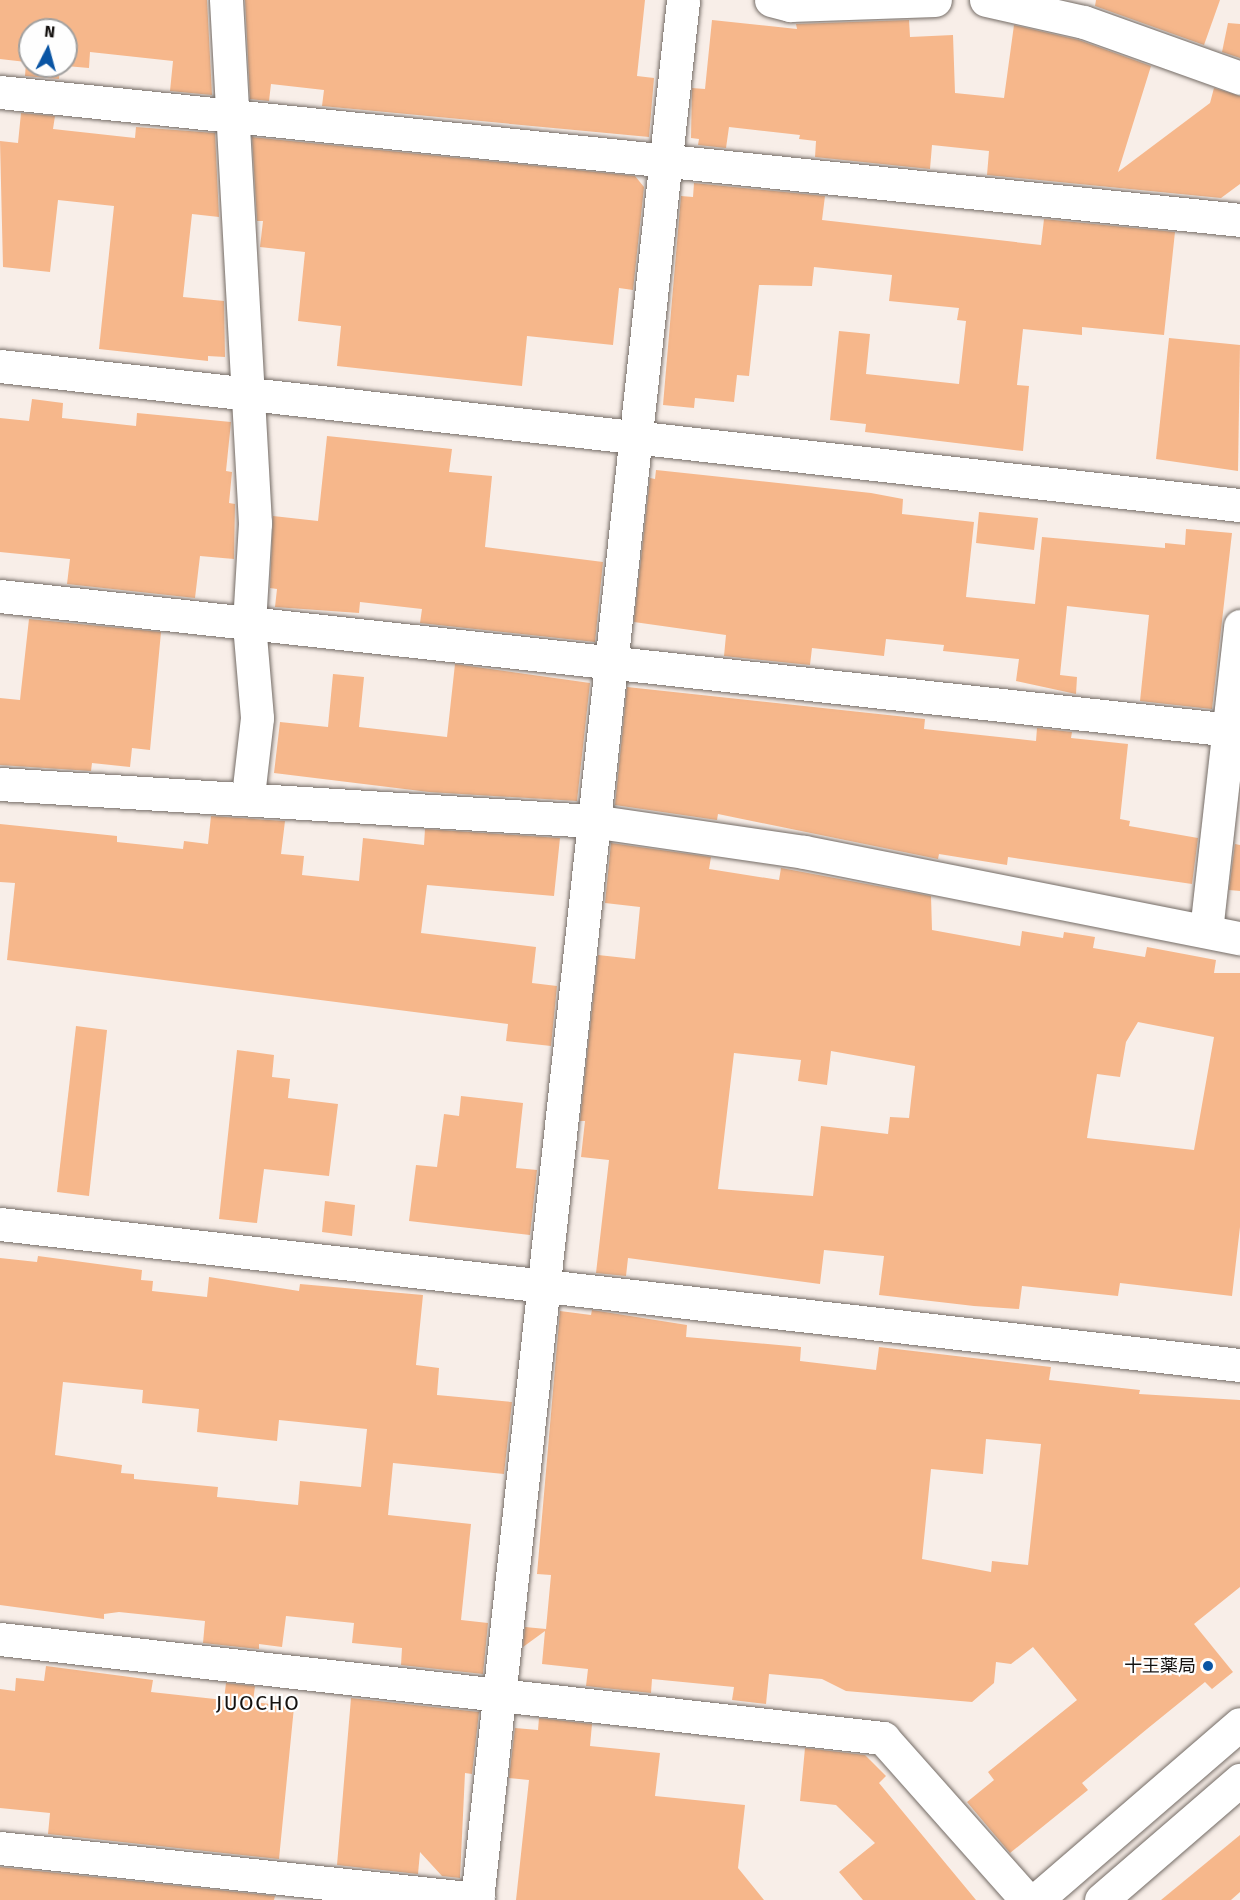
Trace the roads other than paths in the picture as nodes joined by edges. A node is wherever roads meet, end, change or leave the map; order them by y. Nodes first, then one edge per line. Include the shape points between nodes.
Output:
1 (226, 0) edge
2 (683, 0) edge
3 (771, 0) edge
4 (935, 0) edge
5 (986, 0) edge
6 (1240, 78) edge
7 (0, 92) edge
8 (233, 115) junction
9 (665, 158) junction
10 (1240, 220) edge
11 (0, 366) edge
12 (250, 394) junction
13 (634, 436) junction
14 (1240, 505) edge
15 (0, 596) edge
16 (249, 624) junction
17 (1240, 626) edge
18 (609, 663) junction
19 (1234, 731) edge
20 (0, 784) edge
21 (248, 796) junction
22 (592, 821) junction
23 (1206, 932) junction
24 (1240, 938) edge
25 (0, 1224) edge
26 (542, 1286) junction
27 (1240, 1365) edge
28 (0, 1639) edge
29 (499, 1694) junction
30 (1240, 1724) edge
31 (1240, 1780) edge
32 (0, 1848) edge
33 (477, 1900) edge
34 (1027, 1900) edge
35 (1036, 1900) edge
36 (1101, 1900) edge

1 - 8 street
2 - 9 street
3 - 4 street via 790,5
5 - 6 street via 1084,22
7 - 8 street
8 - 9 street
8 - 12 street
9 - 10 street
9 - 13 street
11 - 12 street
12 - 13 street
12 - 16 street via 255,523
13 - 14 street
13 - 18 street
15 - 16 street
16 - 18 street
16 - 21 street via 257,718
17 - 19 street
18 - 19 street
18 - 22 street
19 - 23 street
20 - 21 street
21 - 22 street
22 - 23 street via 804,852
22 - 26 street
23 - 24 street
25 - 26 street
26 - 27 street
26 - 29 street
28 - 29 street
29 - 33 street
29 - 34 street via 883,1738
30 - 35 street
31 - 36 street
32 - 33 street

